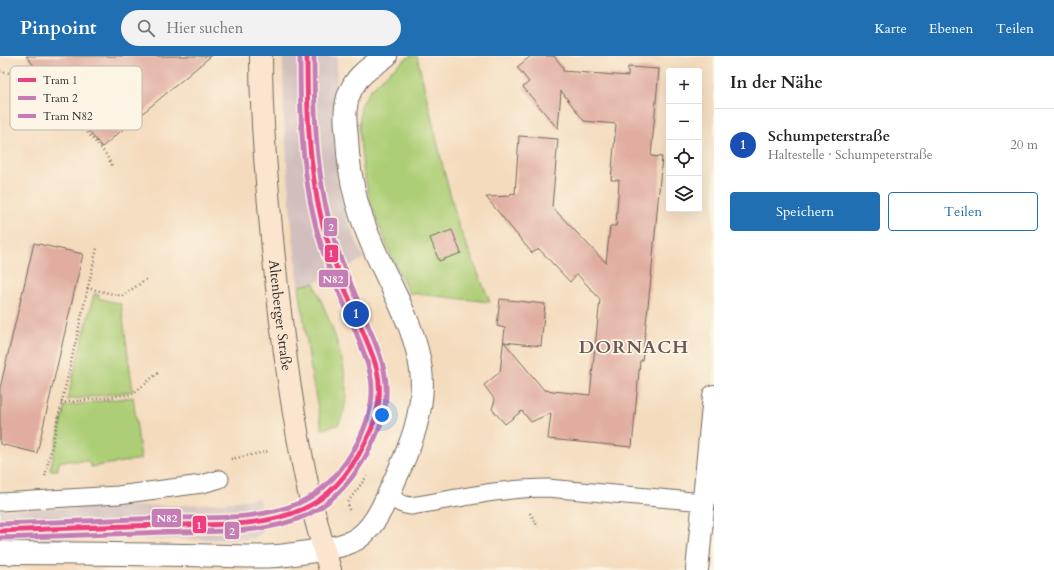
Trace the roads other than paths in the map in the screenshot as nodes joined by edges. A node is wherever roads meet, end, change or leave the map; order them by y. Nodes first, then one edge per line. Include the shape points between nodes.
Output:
1 (261, 56) edge
2 (386, 56) edge
3 (714, 396) edge
4 (220, 479) dead end
5 (390, 491) junction
6 (0, 502) edge
7 (704, 502) junction
8 (324, 549) junction
9 (0, 553) edge
10 (84, 562) edge
11 (330, 570) edge
12 (697, 570) edge

1 - 8 street, Altenberger Straße via 268,201 279,306 308,488
2 - 5 street via 354,83 347,100 345,119 356,204 413,336 421,371 422,390 418,416 405,458
3 - 7 street
4 - 6 lane via 202,484 118,495
5 - 7 lane via 394,499 411,506 532,488
5 - 8 street via 374,522 363,536 352,542
7 - 12 street
8 - 10 street via 274,556
8 - 11 street, Altenberger Straße
9 - 10 street

